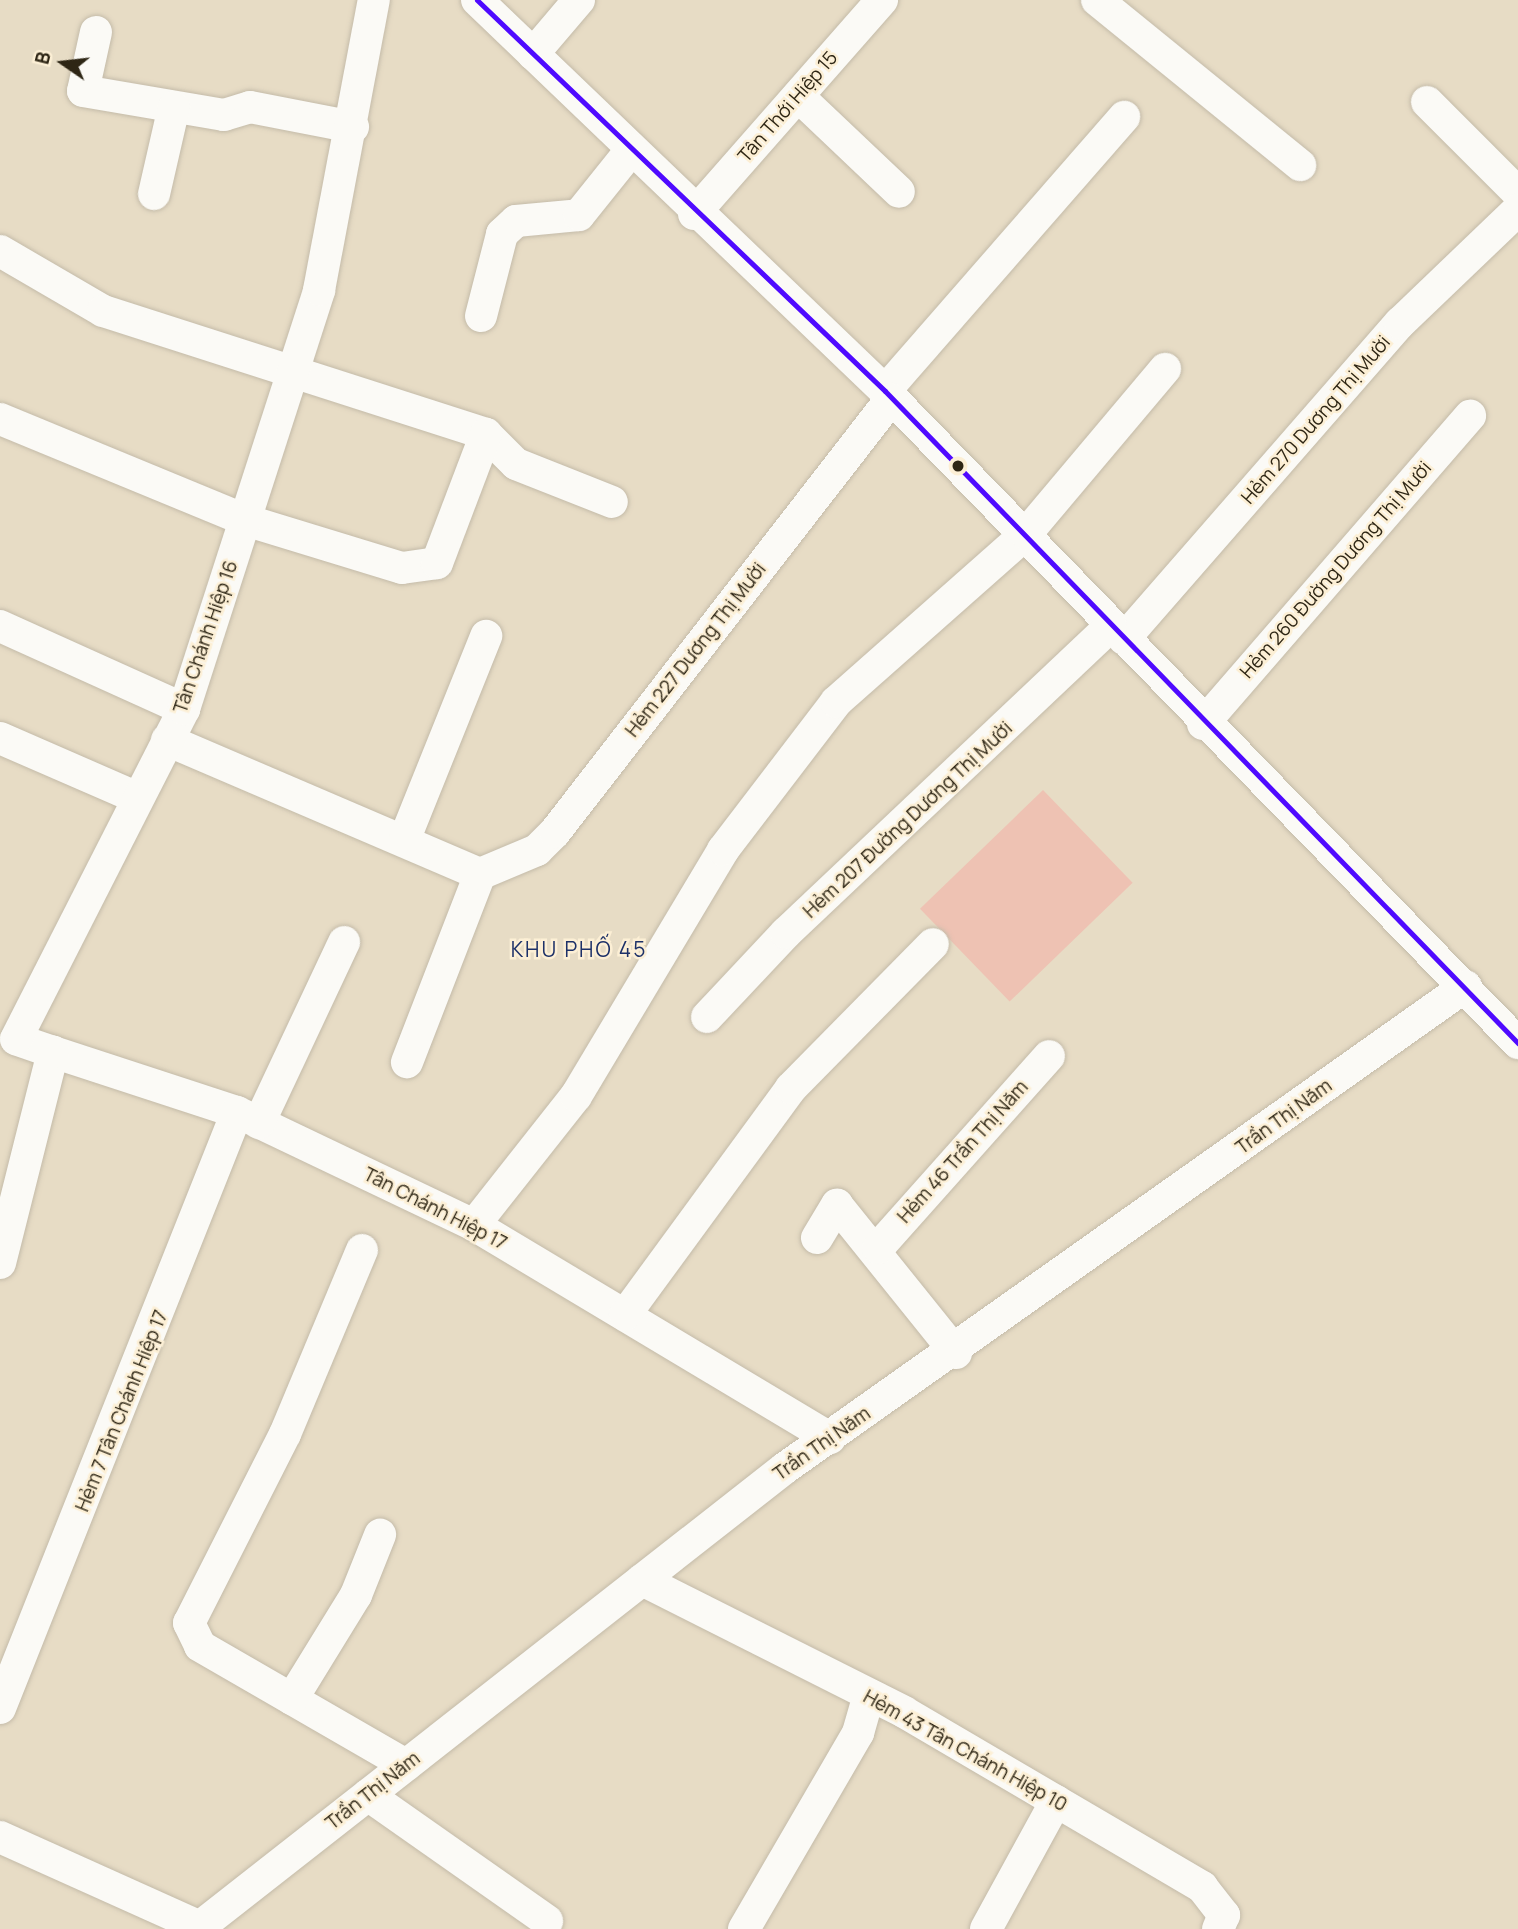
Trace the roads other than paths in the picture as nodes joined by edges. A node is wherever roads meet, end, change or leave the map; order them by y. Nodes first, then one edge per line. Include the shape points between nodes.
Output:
1 (374, 0) edge
2 (477, 0) edge
3 (579, 0) edge
4 (882, 0) edge
5 (1097, 0) edge
6 (96, 32) dead end
7 (533, 54) junction
8 (798, 96) junction
9 (1427, 102) dead end
10 (174, 107) junction
11 (1125, 117) dead end
12 (353, 127) junction
13 (632, 150) junction
14 (1300, 165) dead end
15 (899, 192) dead end
16 (1518, 193) edge
17 (154, 194) dead end
18 (1518, 210) edge
19 (694, 214) junction
20 (0, 251) edge
21 (481, 316) dead end
22 (1164, 369) dead end
23 (292, 373) junction
24 (888, 395) junction
25 (1470, 416) dead end
26 (0, 419) edge
27 (486, 434) junction
28 (612, 502) dead end
29 (244, 520) junction
30 (1026, 534) junction
31 (0, 626) edge
32 (1118, 633) junction
33 (486, 636) dead end
34 (184, 709) junction
35 (1203, 724) junction
36 (0, 738) edge
37 (167, 740) junction
38 (138, 798) junction
39 (405, 838) junction
40 (480, 874) junction
41 (344, 942) dead end
42 (933, 944) dead end
43 (1466, 986) junction
44 (707, 1017) dead end
45 (8, 1040) edge
46 (1518, 1043) edge
47 (53, 1052) junction
48 (1049, 1056) dead end
49 (408, 1062) dead end
50 (248, 1118) junction
51 (474, 1224) junction
52 (817, 1238) dead end
53 (878, 1248) junction
54 (362, 1250) dead end
55 (0, 1263) edge
56 (625, 1315) junction
57 (956, 1353) junction
58 (830, 1438) junction
59 (380, 1535) dead end
60 (642, 1580) junction
61 (869, 1696) junction
62 (292, 1699) junction
63 (0, 1708) edge
64 (406, 1765) junction
65 (368, 1795) junction
66 (1056, 1801) junction
67 (0, 1837) edge
68 (547, 1921) dead end
69 (199, 1928) edge
70 (744, 1929) edge
71 (986, 1929) edge
72 (1218, 1929) edge

1 - 12 street, Tân Chánh Hiệp 16
2 - 7 street
3 - 7 street
4 - 8 street, Tân Thới Hiệp 15
5 - 14 street
6 - 10 street via 83,92
7 - 13 street
8 - 15 street
8 - 19 street, Tân Thới Hiệp 15
9 - 16 street
10 - 12 street via 224,115 250,107
10 - 17 street
11 - 24 street, Hẻm 227 Dương Thị Mười
12 - 23 street, Tân Chánh Hiệp 16 via 319,290
13 - 19 street
13 - 21 street via 579,215 516,221 502,234
18 - 32 street, Hẻm 270 Dương Thị Mười via 1400,323
19 - 24 street
20 - 23 street via 103,311
22 - 30 street
23 - 27 street
23 - 29 street, Tân Chánh Hiệp 16
24 - 30 street
24 - 40 street, Hẻm 227 Dương Thị Mười via 555,832 537,850
25 - 35 street, Hẻm 260 Đường Dương Thị Mười
26 - 29 street
27 - 28 street via 516,464
27 - 29 street via 437,563 402,568
29 - 34 street, Tân Chánh Hiệp 16
30 - 32 street
30 - 51 street via 836,702 723,849 576,1096
31 - 34 street
32 - 35 street
32 - 44 street, Hẻm 207 Đường Dương Thị Mười via 786,933
33 - 39 street
34 - 37 street, Tân Chánh Hiệp 16
35 - 43 street
36 - 38 street
37 - 38 street, Tân Chánh Hiệp 16
37 - 39 street
38 - 45 street, Tân Chánh Hiệp 16
39 - 40 street
40 - 49 street
41 - 50 street, Hẻm 7 Tân Chánh Hiệp 17
42 - 56 street via 791,1088
43 - 46 street
43 - 57 street, Trần Thị Năm
45 - 47 street, Tân Chánh Hiệp 16
47 - 50 street, Tân Chánh Hiệp 17
47 - 55 street
48 - 53 street, Hẻm 46 Trần Thị Năm
50 - 51 street, Tân Chánh Hiệp 17
50 - 63 street, Hẻm 7 Tân Chánh Hiệp 17
51 - 56 street, Tân Chánh Hiệp 17
52 - 53 street via 837,1205
53 - 57 street
54 - 62 street via 285,1434 189,1623 200,1646
56 - 58 street, Tân Chánh Hiệp 17
57 - 58 street, Trần Thị Năm
58 - 60 street, Trần Thị Năm
59 - 62 street via 356,1595
60 - 61 street, Hẻm 43 Tân Chánh Hiệp 10
60 - 64 street, Trần Thị Năm
61 - 66 street, Hẻm 43 Tân Chánh Hiệp 10
61 - 70 street via 858,1733
62 - 64 street
64 - 65 street, Trần Thị Năm
65 - 68 street
65 - 69 street, Trần Thị Năm
66 - 71 street
66 - 72 street, Hẻm 43 Tân Chánh Hiệp 10 via 1202,1887 1224,1915
67 - 69 street

